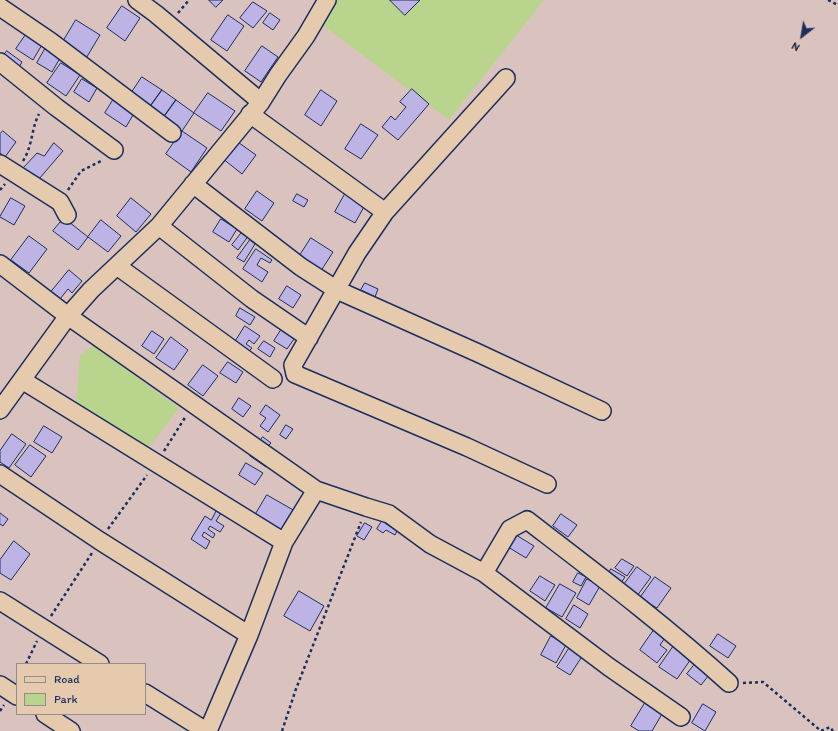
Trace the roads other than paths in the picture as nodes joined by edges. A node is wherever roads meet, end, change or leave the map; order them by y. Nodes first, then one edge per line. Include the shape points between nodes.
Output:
1 (137, 0) edge
2 (327, 0) edge
3 (0, 7) edge
4 (0, 62) edge
5 (506, 78) dead end
6 (256, 108) junction
7 (172, 133) dead end
8 (114, 150) road end
9 (0, 164) edge
10 (193, 184) junction
11 (64, 209) road end
12 (385, 212) junction
13 (159, 226) junction
14 (0, 264) edge
15 (117, 266) junction
16 (91, 290) junction
17 (336, 290) junction
18 (68, 316) junction
19 (309, 338) junction
20 (108, 344) junction
21 (273, 379) dead end
22 (22, 380) junction
23 (0, 410) edge
24 (602, 411) dead end
25 (0, 474) edge
26 (547, 484) dead end
27 (316, 490) junction
28 (284, 542) junction
29 (484, 573) junction
30 (0, 601) edge
31 (249, 636) junction
32 (98, 663) edge
33 (729, 683) road end
34 (0, 685) edge
35 (146, 693) edge
36 (16, 695) edge
37 (47, 715) edge
38 (681, 717) dead end
39 (71, 731) edge
40 (207, 731) edge

1 - 6 street via 156,14
2 - 6 street via 306,36
3 - 7 street via 50,41
4 - 8 street
5 - 12 street
6 - 10 street
6 - 12 street
9 - 11 street
10 - 13 street
10 - 17 street via 301,267
12 - 17 street
13 - 15 street
13 - 19 street via 252,299
14 - 18 street
15 - 16 street
15 - 21 street
16 - 18 street
16 - 20 street via 86,308 87,319
17 - 19 street
17 - 24 street
18 - 20 street
18 - 22 street
19 - 26 street via 293,364 295,374
20 - 27 street
22 - 23 street
22 - 28 street
25 - 31 street
27 - 28 street
27 - 29 street via 389,514 430,544
28 - 31 street
29 - 33 street via 510,529 527,520 705,661
29 - 38 street via 609,667
30 - 32 street
31 - 40 street
34 - 36 street
35 - 40 street
37 - 39 street

